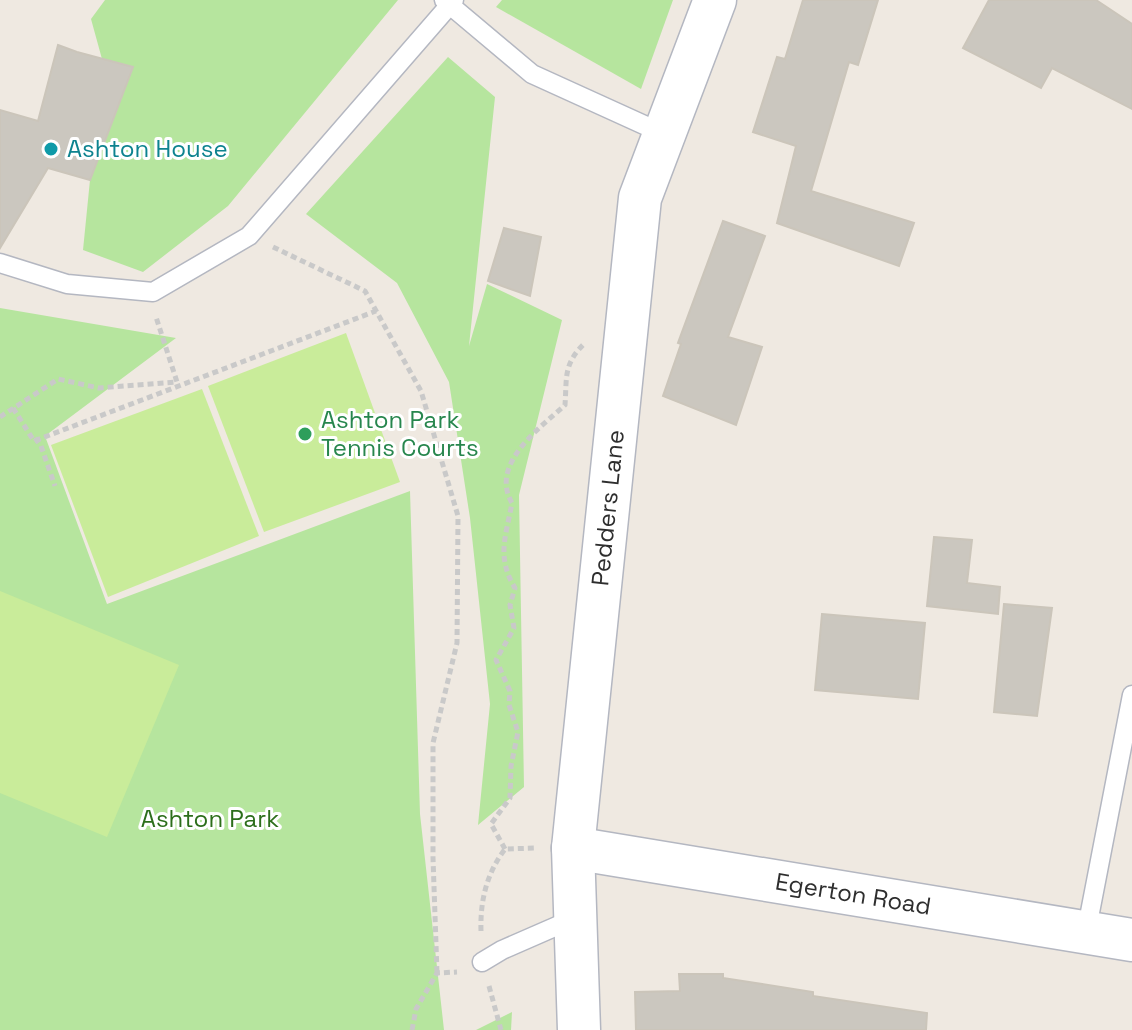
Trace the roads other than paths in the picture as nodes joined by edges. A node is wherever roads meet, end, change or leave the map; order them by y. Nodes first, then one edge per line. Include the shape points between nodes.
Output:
1 (715, 0) edge
2 (449, 2) edge
3 (664, 134) junction
4 (0, 263) edge
5 (1132, 695) edge
6 (573, 848) junction
7 (573, 919) junction
8 (1086, 933) junction
9 (1132, 940) edge
10 (482, 962) road end
11 (579, 1030) edge

1 - 3 street, Pedders Lane
2 - 3 lane via 532,74
2 - 4 lane via 249,236 153,292 67,284
3 - 6 street, Pedders Lane via 640,198
5 - 8 lane
6 - 7 street, Pedders Lane
6 - 8 street, Egerton Road
7 - 10 lane
7 - 11 street, Pedders Lane
8 - 9 street, Egerton Road

